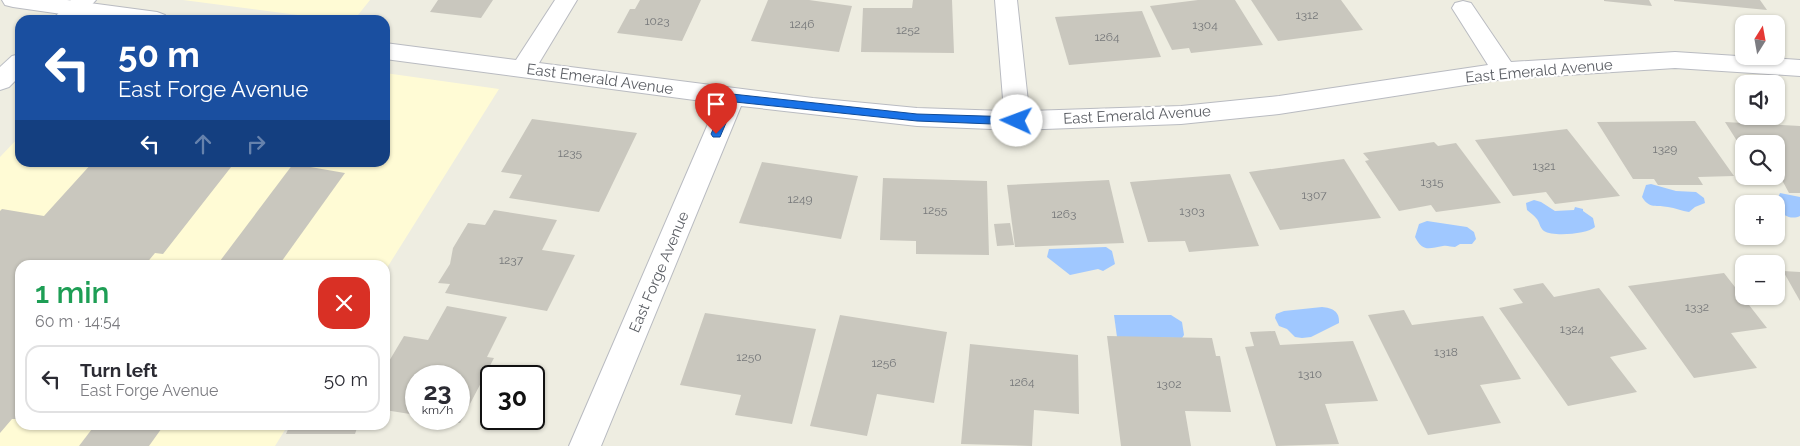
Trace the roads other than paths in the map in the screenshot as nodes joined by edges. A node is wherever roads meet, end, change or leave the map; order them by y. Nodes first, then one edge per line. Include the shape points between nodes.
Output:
1 (13, 0) edge
2 (566, 0) edge
3 (1006, 0) edge
4 (1463, 8) dead end
5 (75, 10) edge
6 (116, 15) edge
7 (390, 52) edge
8 (15, 67) edge
9 (523, 68) junction
10 (1800, 68) edge
11 (1504, 71) junction
12 (0, 81) edge
13 (732, 98) junction
14 (1017, 121) junction
15 (585, 446) edge

1 - 5 street
2 - 9 street
3 - 14 street
4 - 11 street
5 - 6 street
7 - 9 street, East Emerald Avenue
8 - 12 street
9 - 13 street, East Emerald Avenue
10 - 11 street, East Emerald Avenue via 1675,60
11 - 14 street, East Emerald Avenue via 1279,105 1182,115
13 - 14 street, East Emerald Avenue via 917,117
13 - 15 street, East Forge Avenue

